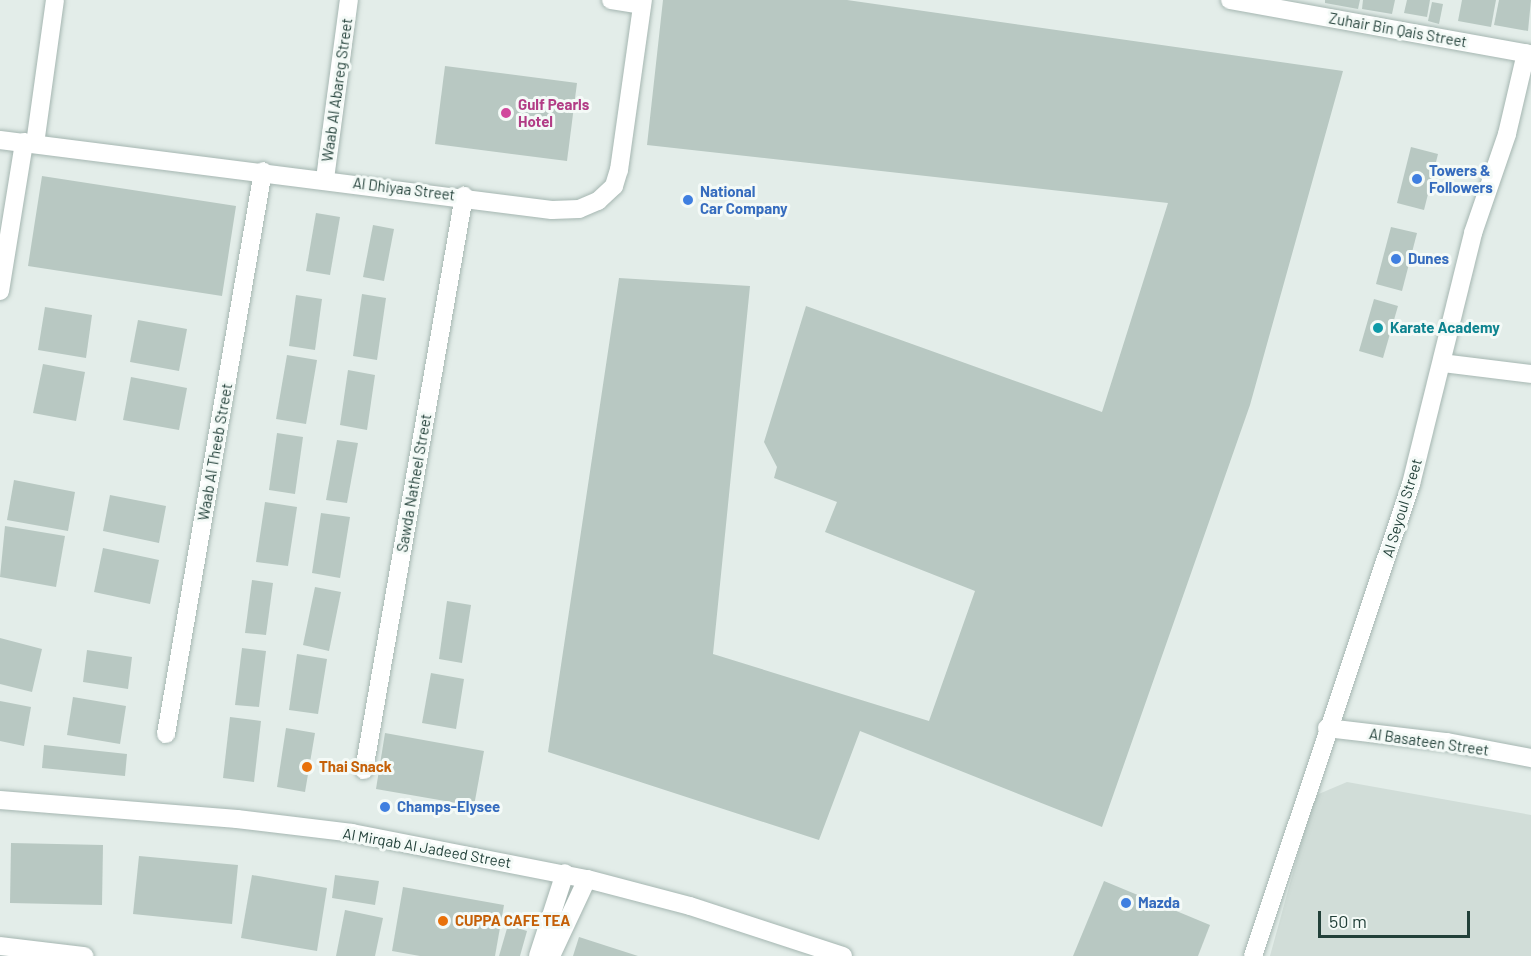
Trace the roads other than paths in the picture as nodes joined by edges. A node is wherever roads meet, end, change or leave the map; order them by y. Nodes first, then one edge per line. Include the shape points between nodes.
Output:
1 (55, 0) edge
2 (349, 0) edge
3 (611, 0) edge
4 (1230, 0) edge
5 (643, 3) edge
6 (1529, 54) edge
7 (0, 140) edge
8 (29, 143) junction
9 (263, 171) junction
10 (325, 179) junction
11 (464, 196) junction
12 (0, 291) edge
13 (1442, 363) junction
14 (1531, 374) edge
15 (1327, 728) junction
16 (166, 734) dead end
17 (1531, 758) edge
18 (364, 770) dead end
19 (0, 800) edge
20 (565, 873) junction
21 (587, 879) junction
22 (0, 946) edge
23 (84, 956) edge
24 (538, 956) edge
25 (551, 956) edge
26 (843, 956) edge
27 (1253, 956) edge

1 - 8 street
2 - 10 street, Waab Al Abareg Street
3 - 5 street
4 - 6 street, Zuhair Bin Qais Street
5 - 11 street, Al Dhiyaa Street via 623,156 614,186 598,201 579,209 552,210
6 - 13 street, Al Seyoul Street via 1473,233
7 - 8 street, Al Dhiyaa Street
8 - 9 street, Al Dhiyaa Street
8 - 12 street
9 - 10 street, Al Dhiyaa Street
9 - 16 street, Waab Al Theeb Street
10 - 11 street, Al Dhiyaa Street
11 - 18 street, Sawda Natheel Street
13 - 14 street
13 - 15 street, Al Seyoul Street via 1401,517
15 - 17 street, Al Basateen Street via 1447,742
15 - 27 street, Al Seyoul Street
19 - 20 street, Al Mirqab Al Jadeed Street via 237,819 352,833
20 - 21 street, Al Mirqab Al Jadeed Street
20 - 24 street
21 - 25 street
21 - 26 street, Al Mirqab Al Jadeed Street via 690,906
22 - 23 street

